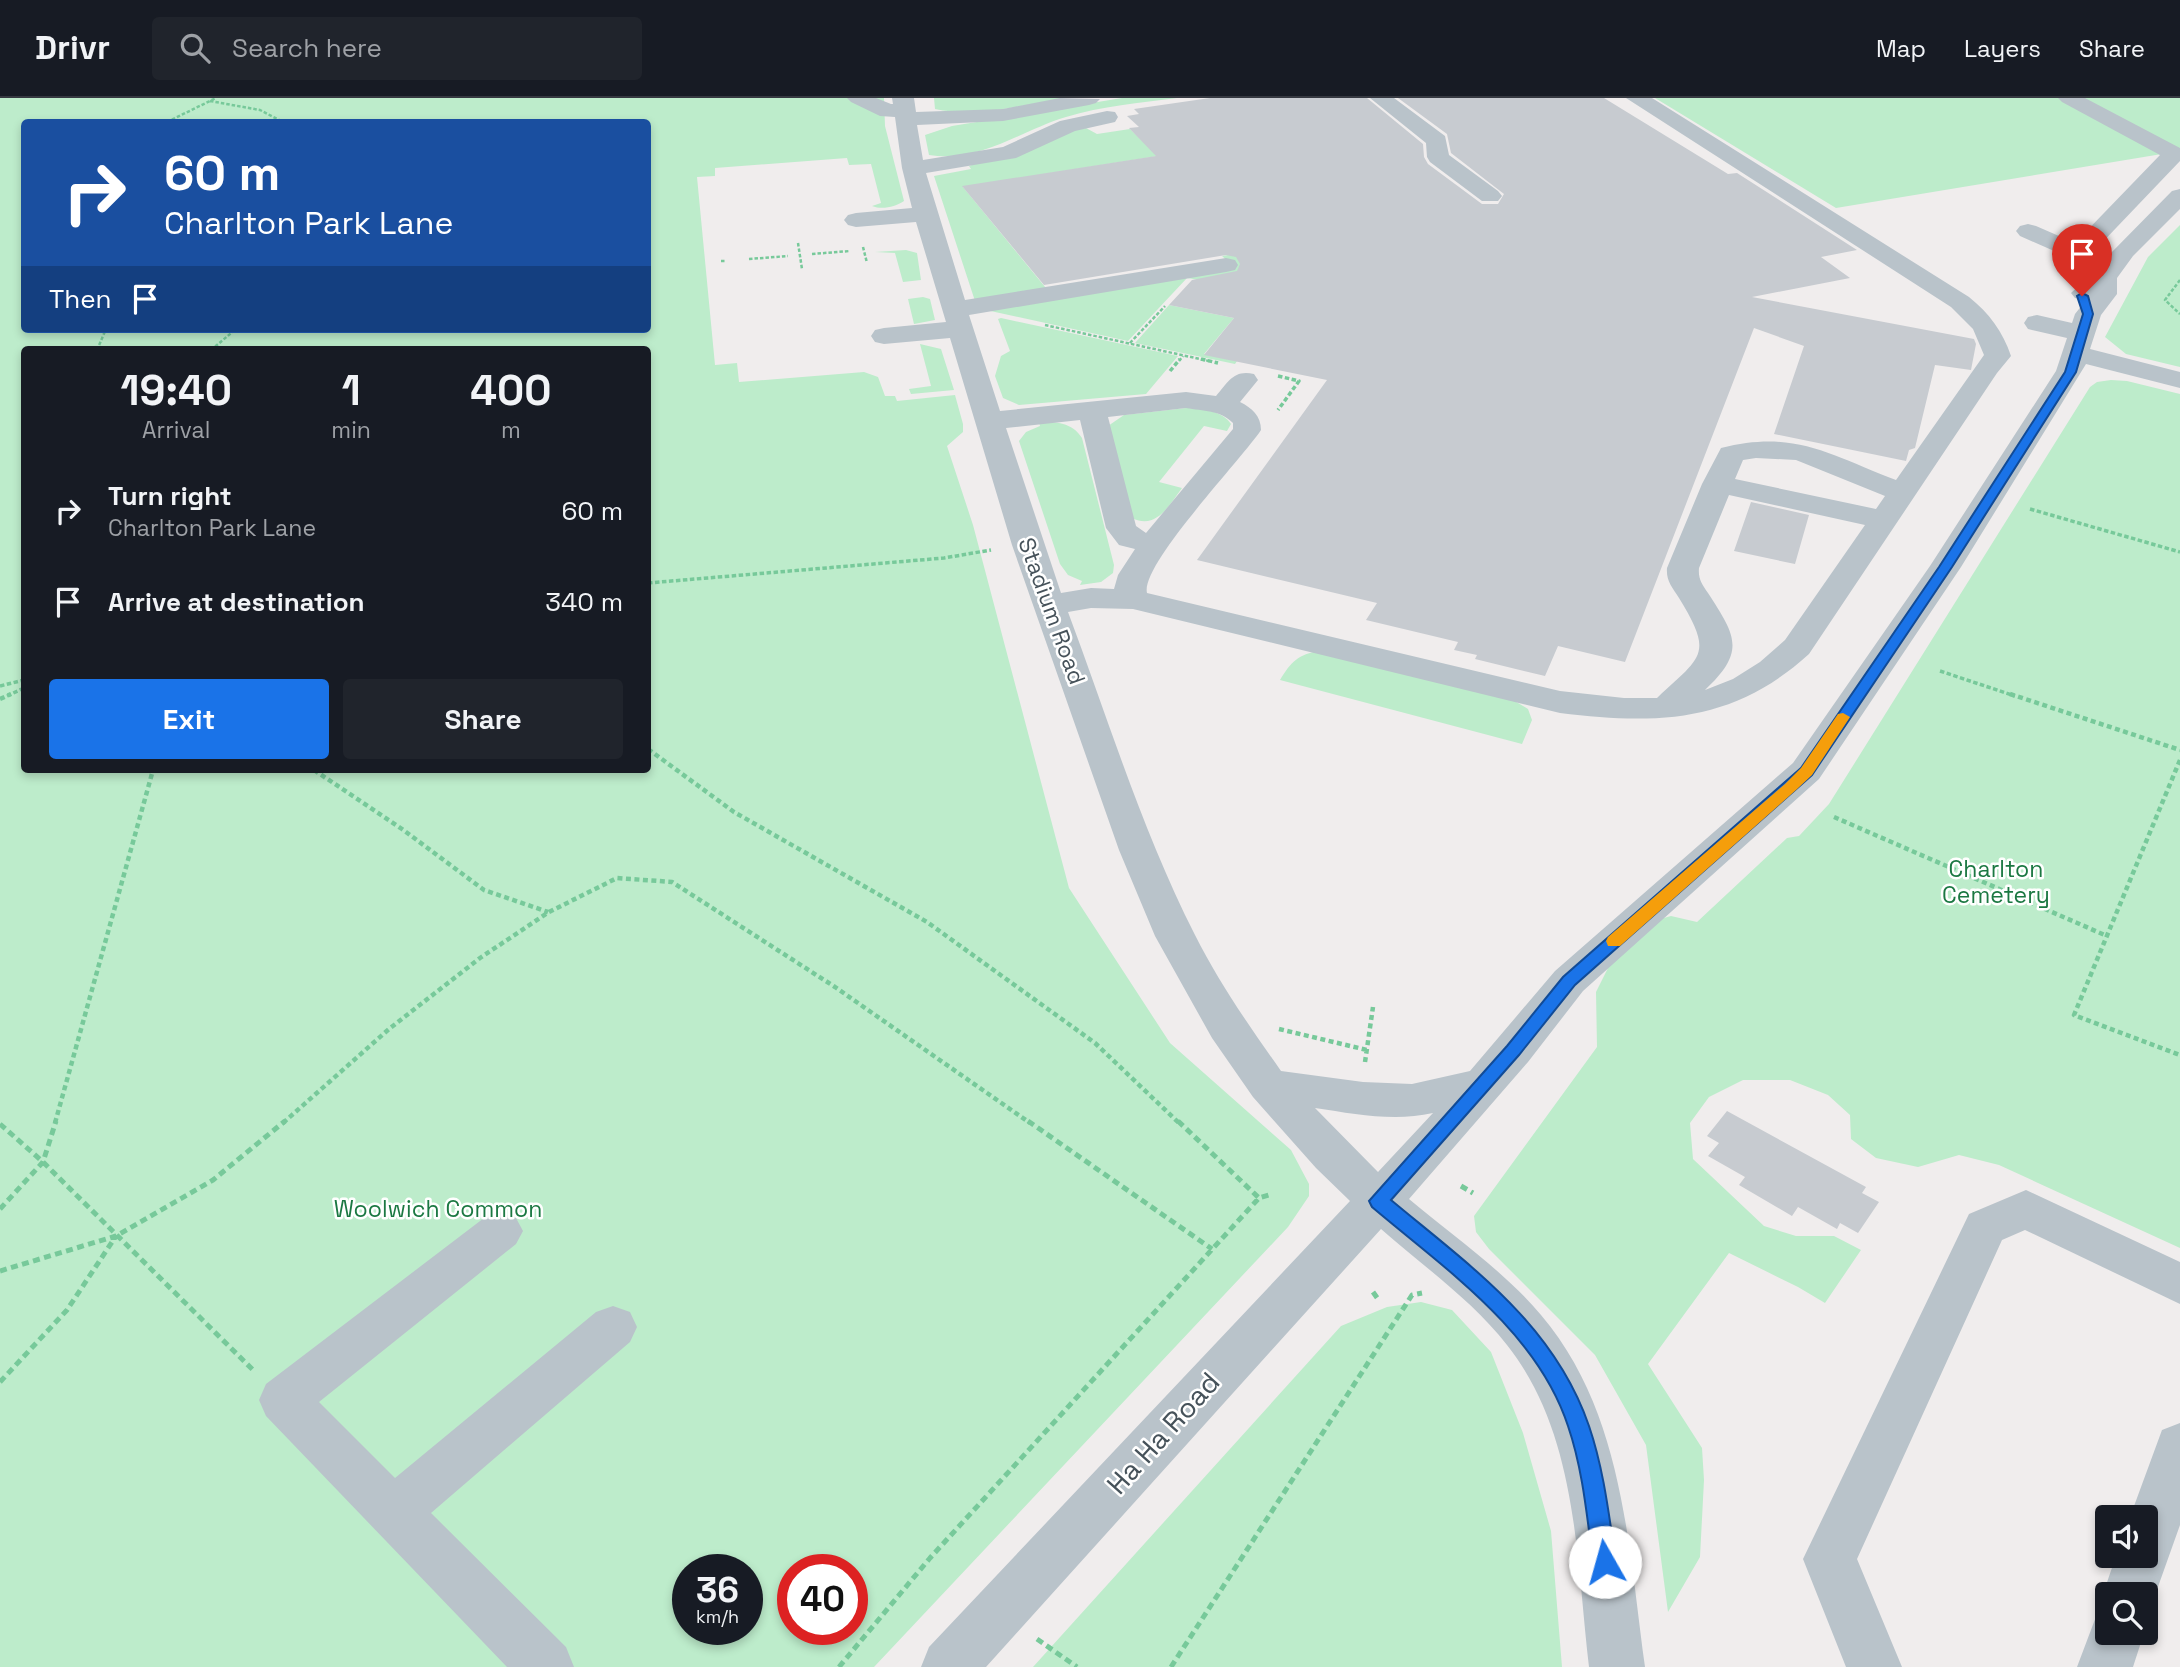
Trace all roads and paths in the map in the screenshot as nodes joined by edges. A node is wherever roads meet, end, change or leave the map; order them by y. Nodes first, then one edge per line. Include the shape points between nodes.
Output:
1 (216, 98) edge
2 (858, 98) edge
3 (1094, 98) edge
4 (1381, 98) edge
5 (1637, 98) edge
6 (2069, 98) edge
7 (210, 101) junction
8 (904, 109) edge
9 (1107, 117) dead end
10 (173, 119) edge
11 (278, 119) edge
12 (913, 168) junction
13 (1490, 196) dead end
14 (2180, 196) edge
15 (925, 214) junction
16 (856, 220) dead end
17 (2028, 231) dead end
18 (798, 243) dead end
19 (850, 250) dead end
20 (2079, 253) junction
21 (812, 254) dead end
22 (788, 256) dead end
23 (749, 259) dead end
24 (1226, 265) dead end
25 (803, 269) dead end
26 (2108, 270) junction
27 (2180, 280) edge
28 (2180, 314) edge
29 (956, 320) junction
30 (2037, 323) dead end
31 (231, 333) edge
32 (2082, 334) junction
33 (884, 336) dead end
34 (216, 346) edge
35 (1244, 380) dead end
36 (2180, 380) edge
37 (1223, 405) junction
38 (1092, 411) junction
39 (989, 421) junction
40 (1717, 484) junction
41 (1902, 492) junction
42 (2030, 509) dead end
43 (1882, 520) junction
44 (1153, 544) junction
45 (995, 550) dead end
46 (2180, 552) edge
47 (651, 583) edge
48 (1133, 599) junction
49 (1051, 605) junction
50 (1940, 671) dead end
51 (21, 682) edge
52 (0, 686) edge
53 (21, 689) edge
54 (0, 699) edge
55 (1666, 708) junction
56 (2180, 750) edge
57 (651, 751) edge
58 (2180, 760) edge
59 (152, 773) edge
60 (318, 773) edge
61 (1834, 817) dead end
62 (549, 912) junction
63 (2107, 936) junction
64 (1373, 1007) dead end
65 (1276, 1028) dead end
66 (1367, 1050) junction
67 (2180, 1055) edge
68 (1364, 1073) dead end
69 (1268, 1085) junction
70 (1482, 1085) junction
71 (0, 1124) edge
72 (43, 1162) junction
73 (1461, 1186) dead end
74 (1474, 1193) dead end
75 (1269, 1195) dead end
76 (1259, 1198) junction
77 (1379, 1201) junction
78 (0, 1209) edge
79 (500, 1231) dead end
80 (116, 1236) junction
81 (1212, 1249) junction
82 (0, 1271) edge
83 (2180, 1284) edge
84 (1373, 1292) dead end
85 (1412, 1295) dead end
86 (1378, 1299) dead end
87 (613, 1327) dead end
88 (0, 1382) edge
89 (284, 1400) junction
90 (2180, 1446) edge
91 (394, 1511) junction
92 (2158, 1512) edge
93 (1037, 1639) dead end
94 (2113, 1645) edge
95 (546, 1667) edge
96 (839, 1667) edge
97 (949, 1667) edge
98 (1077, 1667) edge
99 (1171, 1667) edge
100 (1617, 1667) edge
101 (1874, 1667) edge
102 (2105, 1667) edge

1 - 7 path
2 - 8 street via 888,111
3 - 8 street via 1003,115
4 - 13 street via 1437,141 1438,157
5 - 41 street via 1960,302 1987,330 1998,356
6 - 20 street via 2174,154
7 - 10 path
7 - 11 path via 260,110
8 - 12 street, Stadium Road
9 - 12 street via 1068,126 1008,153
12 - 15 street, Stadium Road
14 - 26 street
15 - 16 street
15 - 29 street, Stadium Road
17 - 20 street
18 - 25 path
19 - 21 path
20 - 26 street
22 - 23 path
24 - 29 street
26 - 32 street, Ha Ha Road via 2103,298
27 - 28 path via 2165,300
29 - 33 street
29 - 39 street, Stadium Road
30 - 32 street
31 - 34 path
32 - 36 street
32 - 70 street, Ha Ha Road via 2070,372 1806,771 1569,981
35 - 37 street
37 - 38 street via 1186,400
37 - 44 street via 1247,421 1247,430
38 - 39 street
38 - 44 street via 1121,528 1130,538
39 - 49 street, Stadium Road
40 - 41 street via 1731,454 1762,447 1801,451
40 - 43 street
40 - 55 street via 1682,578 1714,628 1717,650 1707,670
41 - 43 street
42 - 46 path
43 - 55 street via 1780,666 1731,694
44 - 48 street via 1134,575
45 - 47 path
48 - 49 street via 1091,598
48 - 55 street via 1560,702 1602,709
49 - 69 street, Stadium Road via 1138,850 1175,936 1227,1027
50 - 56 path
51 - 52 path
53 - 54 path
57 - 76 path via 734,813 927,922 1095,1043
58 - 63 path
59 - 72 path
60 - 62 path via 484,890
61 - 63 path
62 - 80 path via 480,958 389,1029 213,1180
62 - 81 path via 617,878 672,882 835,987
63 - 67 path via 2074,1015
64 - 66 path
65 - 66 path
66 - 68 path
69 - 70 street via 1412,1101
69 - 77 street, Stadium Road
70 - 77 street, Ha Ha Road
71 - 72 path
72 - 78 path
72 - 80 path
73 - 74 path
75 - 76 path
76 - 81 path
77 - 97 street, Ha Ha Road
77 - 100 street, Stadium Road via 1499,1303 1525,1331 1564,1392 1592,1477
79 - 89 street
80 - 82 path
80 - 88 path via 67,1310
80 - 89 path
81 - 96 path via 930,1558
83 - 101 street via 2026,1209 1985,1227 1830,1559
84 - 86 path
85 - 99 path
87 - 91 street
89 - 91 street
90 - 92 street
91 - 95 street
93 - 98 path
94 - 102 street

